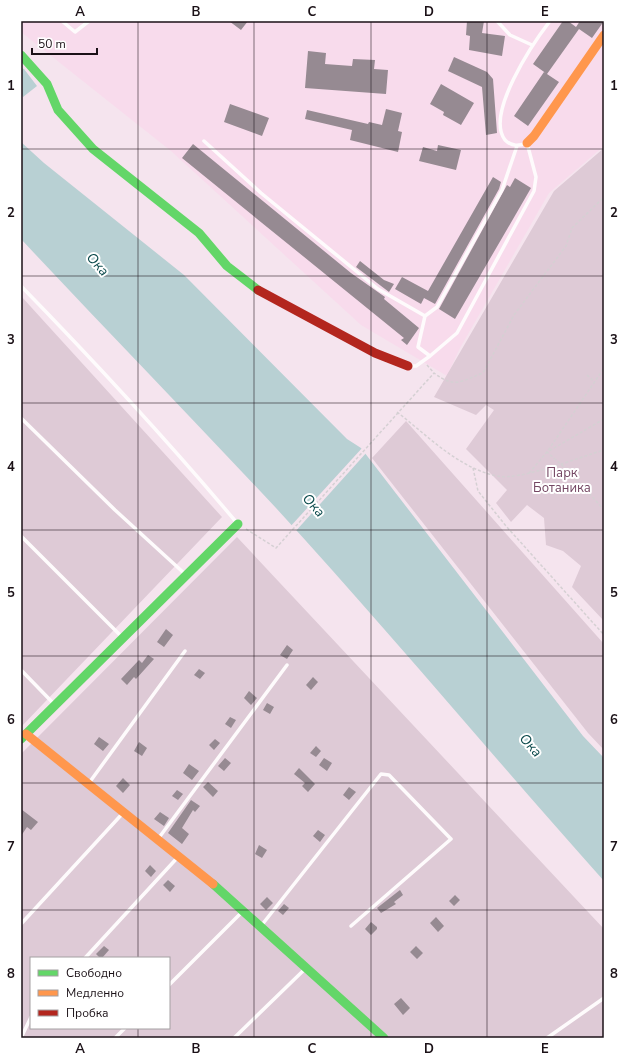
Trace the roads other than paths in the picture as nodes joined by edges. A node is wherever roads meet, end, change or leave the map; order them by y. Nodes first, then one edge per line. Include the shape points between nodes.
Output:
1 (62, 21) edge
2 (89, 21) edge
3 (497, 21) edge
4 (550, 21) edge
5 (604, 35) edge
6 (532, 45) junction
7 (21, 55) edge
8 (204, 141) dead end
9 (527, 143) junction
10 (517, 146) junction
11 (21, 286) edge
12 (425, 316) junction
13 (430, 356) junction
14 (408, 366) joint
15 (21, 418) edge
16 (238, 524) joint
17 (21, 536) edge
18 (186, 575) junction
19 (122, 638) junction
20 (185, 651) dead end
21 (287, 665) dead end
22 (21, 670) edge
23 (55, 705) junction
24 (24, 737) edge
25 (88, 784) junction
26 (123, 812) junction
27 (158, 840) junction
28 (179, 856) junction
29 (243, 912) junction
30 (21, 924) edge
31 (351, 926) dead end
32 (260, 927) junction
33 (86, 957) edge
34 (306, 968) junction
35 (170, 984) edge
36 (604, 998) edge
37 (30, 1019) edge
38 (125, 1029) edge
39 (21, 1038) edge
40 (115, 1038) edge
41 (234, 1038) edge
42 (384, 1038) edge
43 (547, 1038) edge

1 - 2 lane via 75,32
3 - 6 lane via 510,35
4 - 6 lane
5 - 9 street
6 - 10 lane via 503,102 500,119 502,136 508,143
7 - 14 street via 47,84 58,110 93,149 199,233 227,266 254,287 375,353
8 - 12 lane via 261,193 378,289
9 - 10 lane
9 - 13 lane via 536,177 534,191 457,333
10 - 12 lane via 502,190 437,307
11 - 16 lane via 103,370
12 - 13 lane via 418,347
13 - 14 lane via 416,366
15 - 18 lane
16 - 18 street
17 - 19 lane
18 - 19 street
19 - 23 street
20 - 25 lane
21 - 27 lane
22 - 23 lane
23 - 24 street
24 - 25 street
25 - 26 street
26 - 27 street
26 - 30 lane
27 - 28 street
28 - 29 street
28 - 33 lane
29 - 32 street
29 - 35 lane
31 - 32 lane via 451,839 389,775 381,774
32 - 34 street
34 - 41 lane
34 - 42 street
36 - 43 lane
37 - 39 lane
38 - 40 lane

